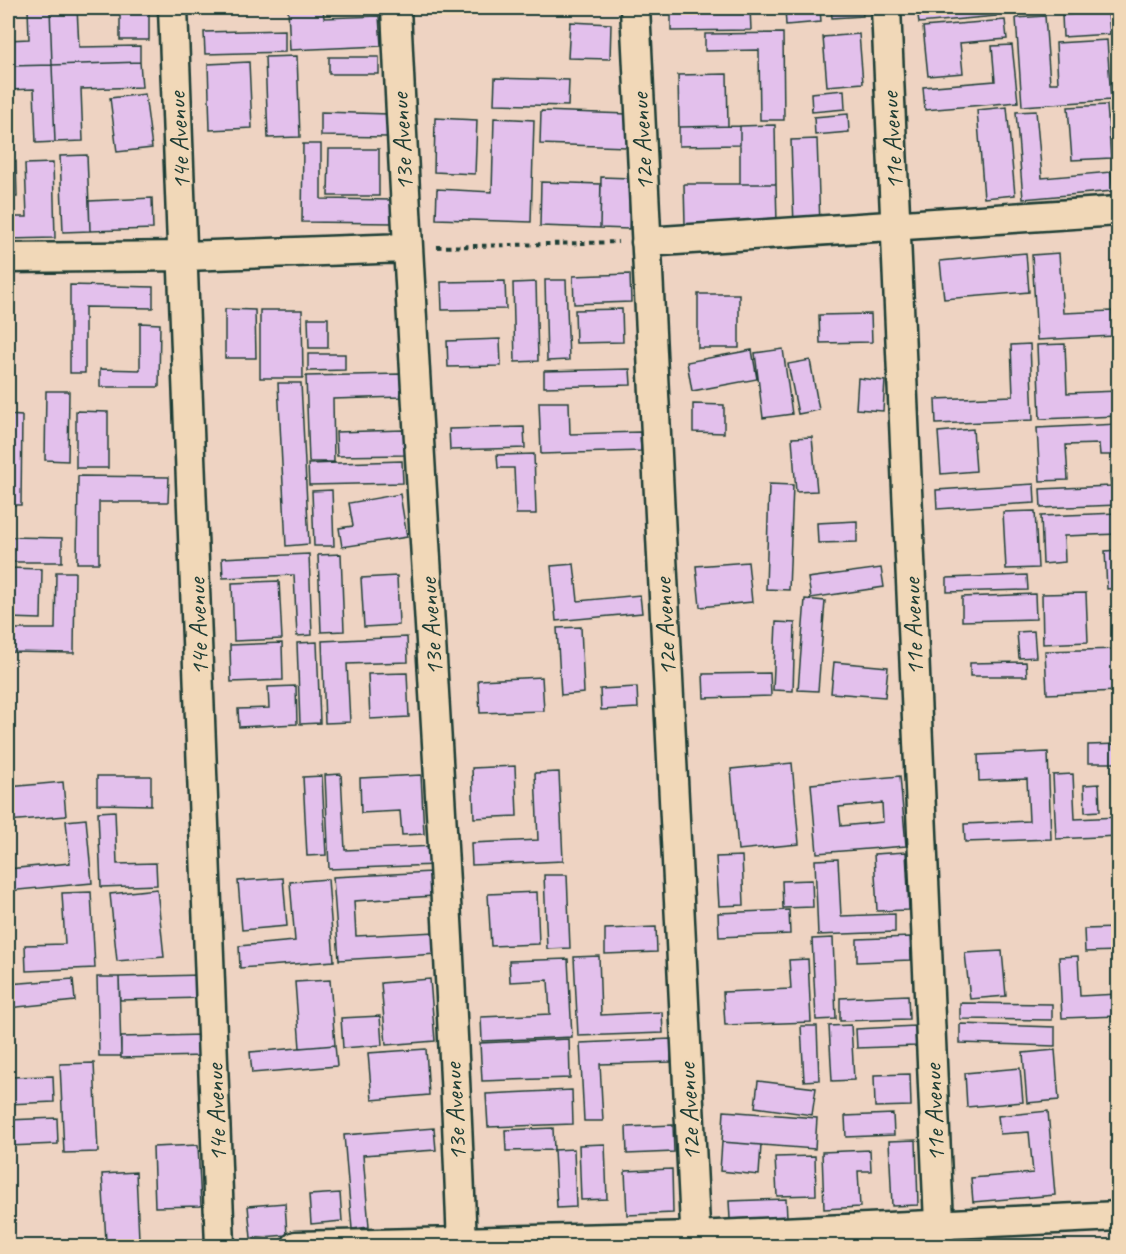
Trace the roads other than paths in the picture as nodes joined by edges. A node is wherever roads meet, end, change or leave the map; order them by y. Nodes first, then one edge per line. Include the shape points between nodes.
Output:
1 (173, 8) edge
2 (396, 8) edge
3 (635, 8) edge
4 (886, 8) edge
5 (1119, 211) edge
6 (896, 226) junction
7 (646, 242) junction
8 (406, 248) junction
9 (184, 256) junction
10 (8, 258) edge
11 (1119, 1215) edge
12 (940, 1236) edge
13 (695, 1241) edge
14 (461, 1244) edge
15 (220, 1246) edge
16 (296, 1246) edge

1 - 9 street, 14e Avenue
2 - 8 street, 13e Avenue
3 - 7 street, 12e Avenue
4 - 6 street, 11e Avenue
5 - 6 street
6 - 7 street
6 - 12 street, 11e Avenue
7 - 13 street, 12e Avenue
8 - 9 street
8 - 14 street, 13e Avenue via 438,728
9 - 10 street
9 - 15 street, 14e Avenue
11 - 12 street
12 - 13 street
13 - 14 street
14 - 16 street

